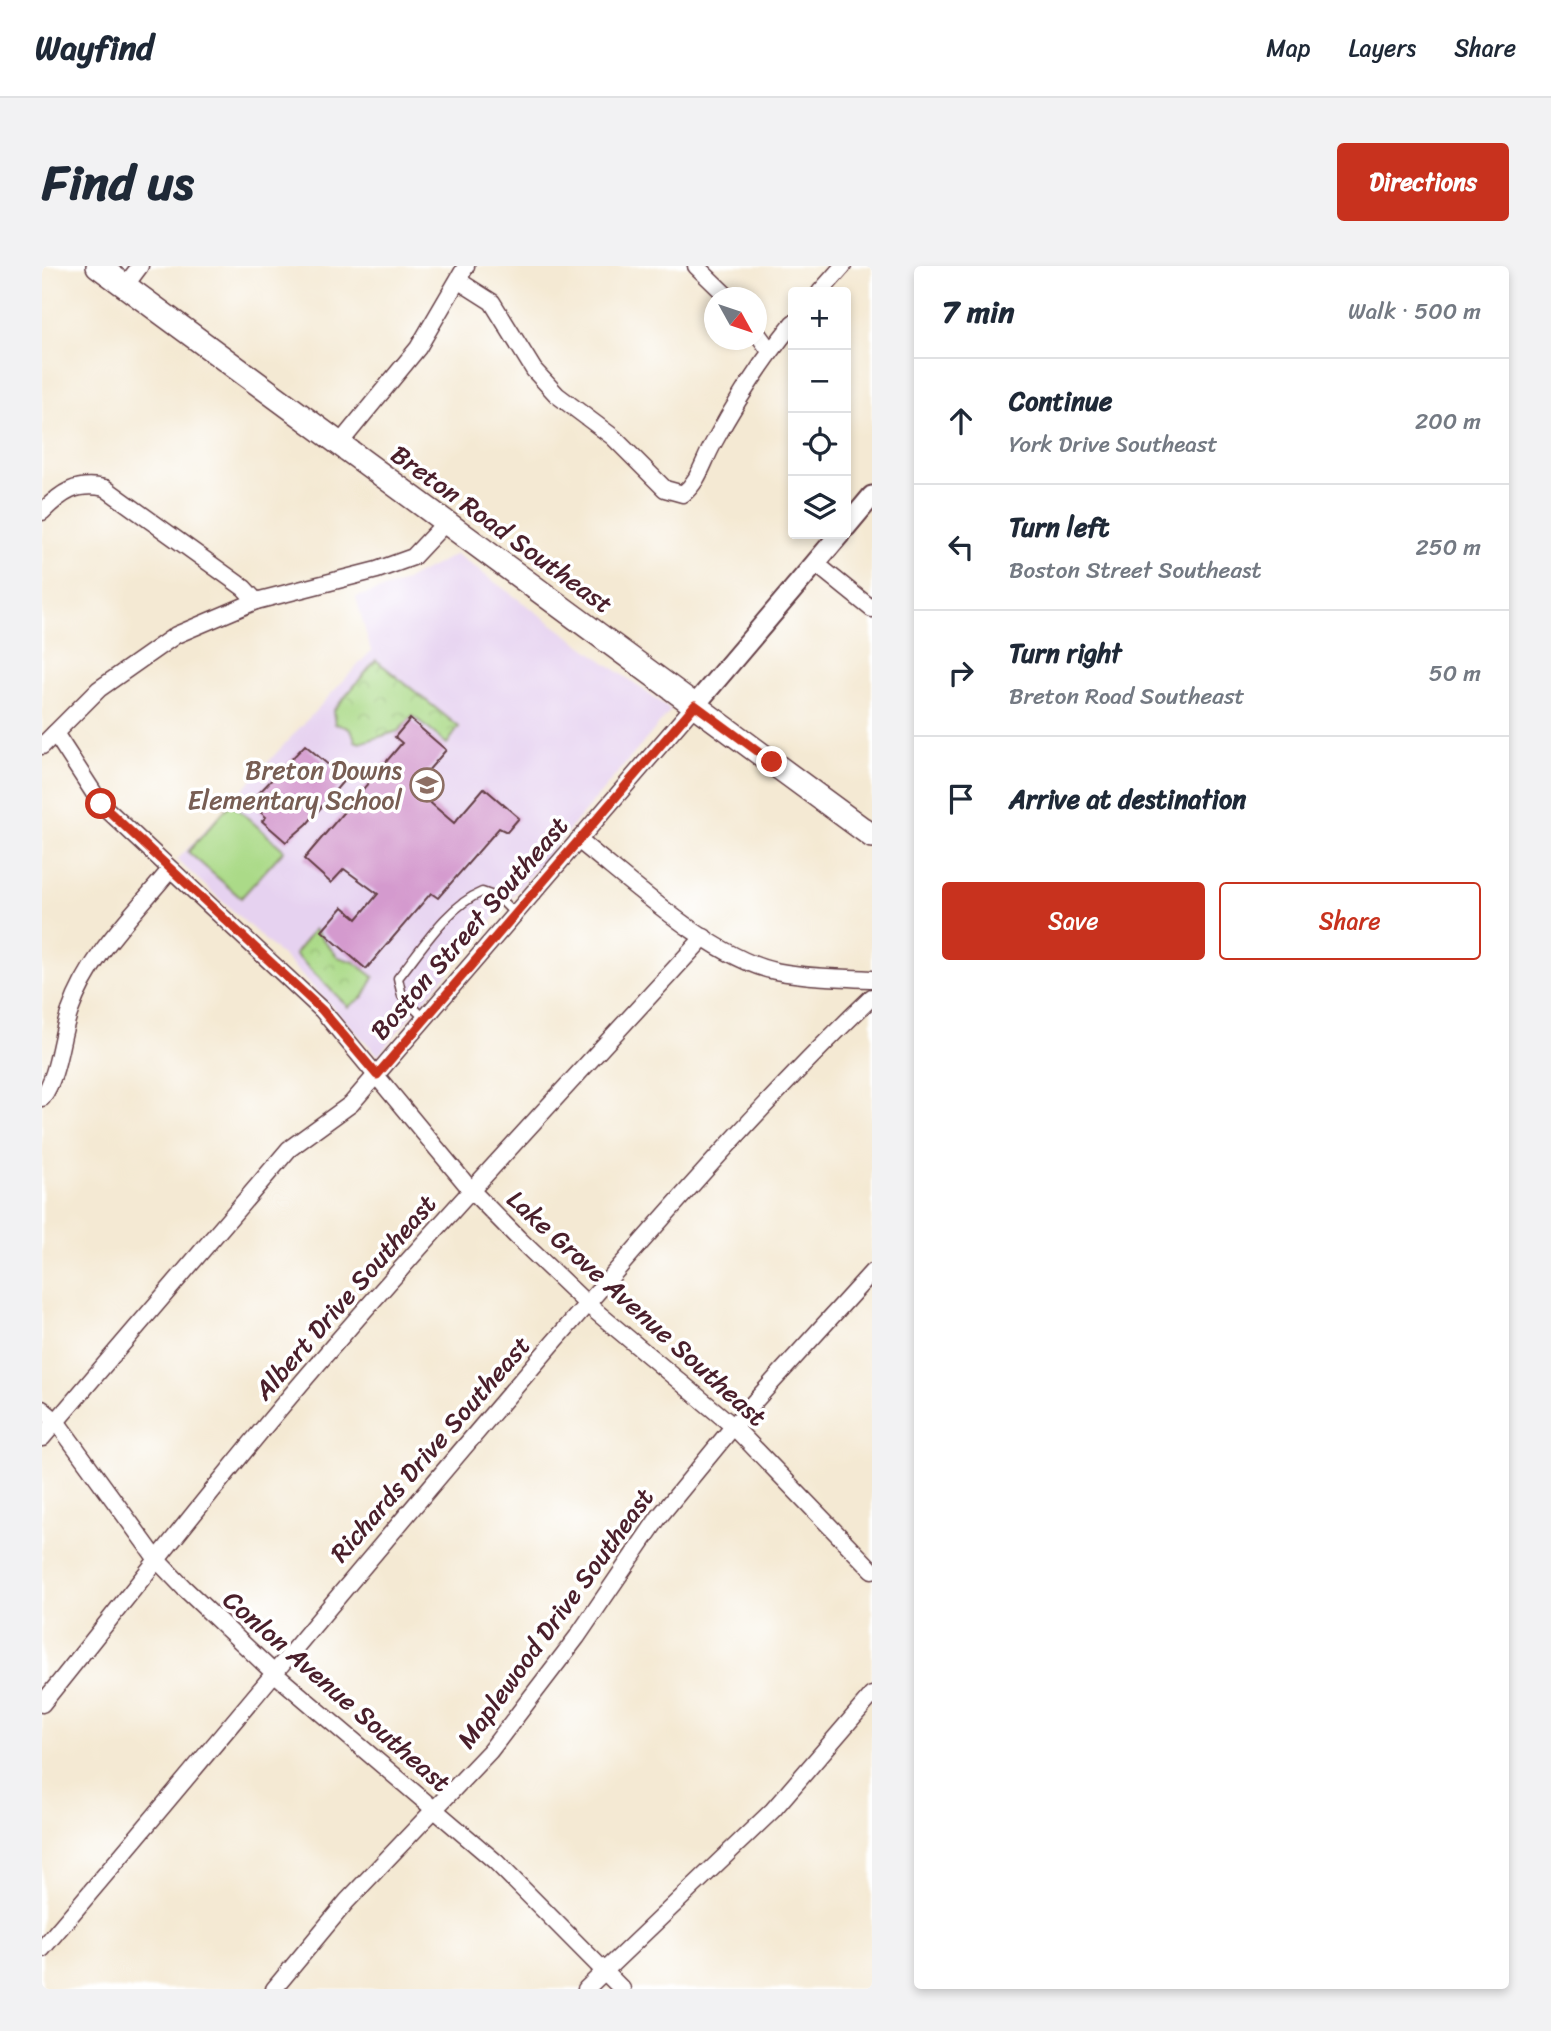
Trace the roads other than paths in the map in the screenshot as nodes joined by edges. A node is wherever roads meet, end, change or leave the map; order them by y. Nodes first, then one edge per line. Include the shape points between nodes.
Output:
1 (99, 266) edge
2 (140, 266) edge
3 (696, 266) edge
4 (843, 266) edge
5 (463, 273) edge
6 (125, 286) junction
7 (718, 287) edge
8 (824, 287) edge
9 (788, 329) edge
10 (767, 347) edge
11 (770, 351) junction
12 (340, 443) junction
13 (872, 496) edge
14 (42, 512) edge
15 (851, 521) edge
16 (445, 523) junction
17 (836, 539) edge
18 (815, 564) junction
19 (256, 601) junction
20 (872, 610) edge
21 (695, 705) junction
22 (55, 733) junction
23 (42, 746) edge
24 (872, 836) edge
25 (578, 840) junction
26 (169, 871) junction
27 (515, 914) junction
28 (704, 937) junction
29 (872, 979) edge
30 (872, 997) edge
31 (425, 1019) junction
32 (377, 1075) junction
33 (42, 1098) edge
34 (471, 1190) junction
35 (872, 1272) edge
36 (587, 1304) junction
37 (42, 1409) edge
38 (56, 1421) junction
39 (733, 1426) junction
40 (42, 1438) edge
41 (158, 1561) junction
42 (872, 1570) edge
43 (274, 1673) junction
44 (872, 1695) edge
45 (42, 1704) edge
46 (436, 1810) junction
47 (42, 1949) edge
48 (604, 1970) junction
49 (274, 1989) edge
50 (586, 1989) edge
51 (622, 1989) edge

1 - 6 main road, Breton Road Southeast
2 - 6 street
3 - 7 street
4 - 8 street
5 - 11 street via 492,302 534,370 557,395 613,437 665,489 683,494 694,485 712,446
5 - 12 street via 418,348
6 - 12 main road, Breton Road Southeast
9 - 11 street
10 - 11 street
12 - 16 main road, Breton Road Southeast
13 - 15 street
14 - 19 street via 72,487 105,488
16 - 19 street via 413,557
16 - 21 main road, Breton Road Southeast
17 - 18 street, Boston Street Southeast
18 - 20 street
18 - 21 street, Boston Street Southeast
19 - 22 street via 176,635 99,689
21 - 24 main road, Breton Road Southeast
21 - 25 street, Boston Street Southeast
22 - 23 street
22 - 26 street, Lake Grove Avenue Southeast via 101,804
25 - 27 street, Boston Street Southeast
25 - 28 street
26 - 32 street, Lake Grove Avenue Southeast via 322,1010
26 - 33 street via 87,972
27 - 31 street, Boston Street Southeast
27 - 31 lane via 499,898 482,892 467,899 434,935 398,978 402,996
28 - 29 street via 773,970
28 - 34 street, Albert Drive Southeast
30 - 36 street, Richards Drive Southeast via 808,1058
31 - 32 street, Boston Street Southeast
32 - 34 street, Lake Grove Avenue Southeast
32 - 38 street, Boston Street Southeast via 351,1104 289,1149
34 - 36 street, Lake Grove Avenue Southeast
34 - 41 street, Albert Drive Southeast via 258,1435
35 - 39 street, Maplewood Drive Southeast
36 - 39 street, Lake Grove Avenue Southeast
36 - 43 street, Richards Drive Southeast via 439,1473
37 - 38 street, Conlon Avenue Southeast
38 - 40 street, Boston Street Southeast
38 - 41 street, Conlon Avenue Southeast
39 - 42 street, Lake Grove Avenue Southeast
39 - 46 street, Maplewood Drive Southeast via 659,1517 536,1694
41 - 43 street, Conlon Avenue Southeast
41 - 45 street, Albert Drive Southeast
43 - 46 street, Conlon Avenue Southeast
43 - 47 street, Richards Drive Southeast
44 - 48 street via 773,1810
46 - 48 street, Conlon Avenue Southeast
46 - 49 street, Maplewood Drive Southeast via 347,1901
48 - 50 street
48 - 51 street, Conlon Avenue Southeast

